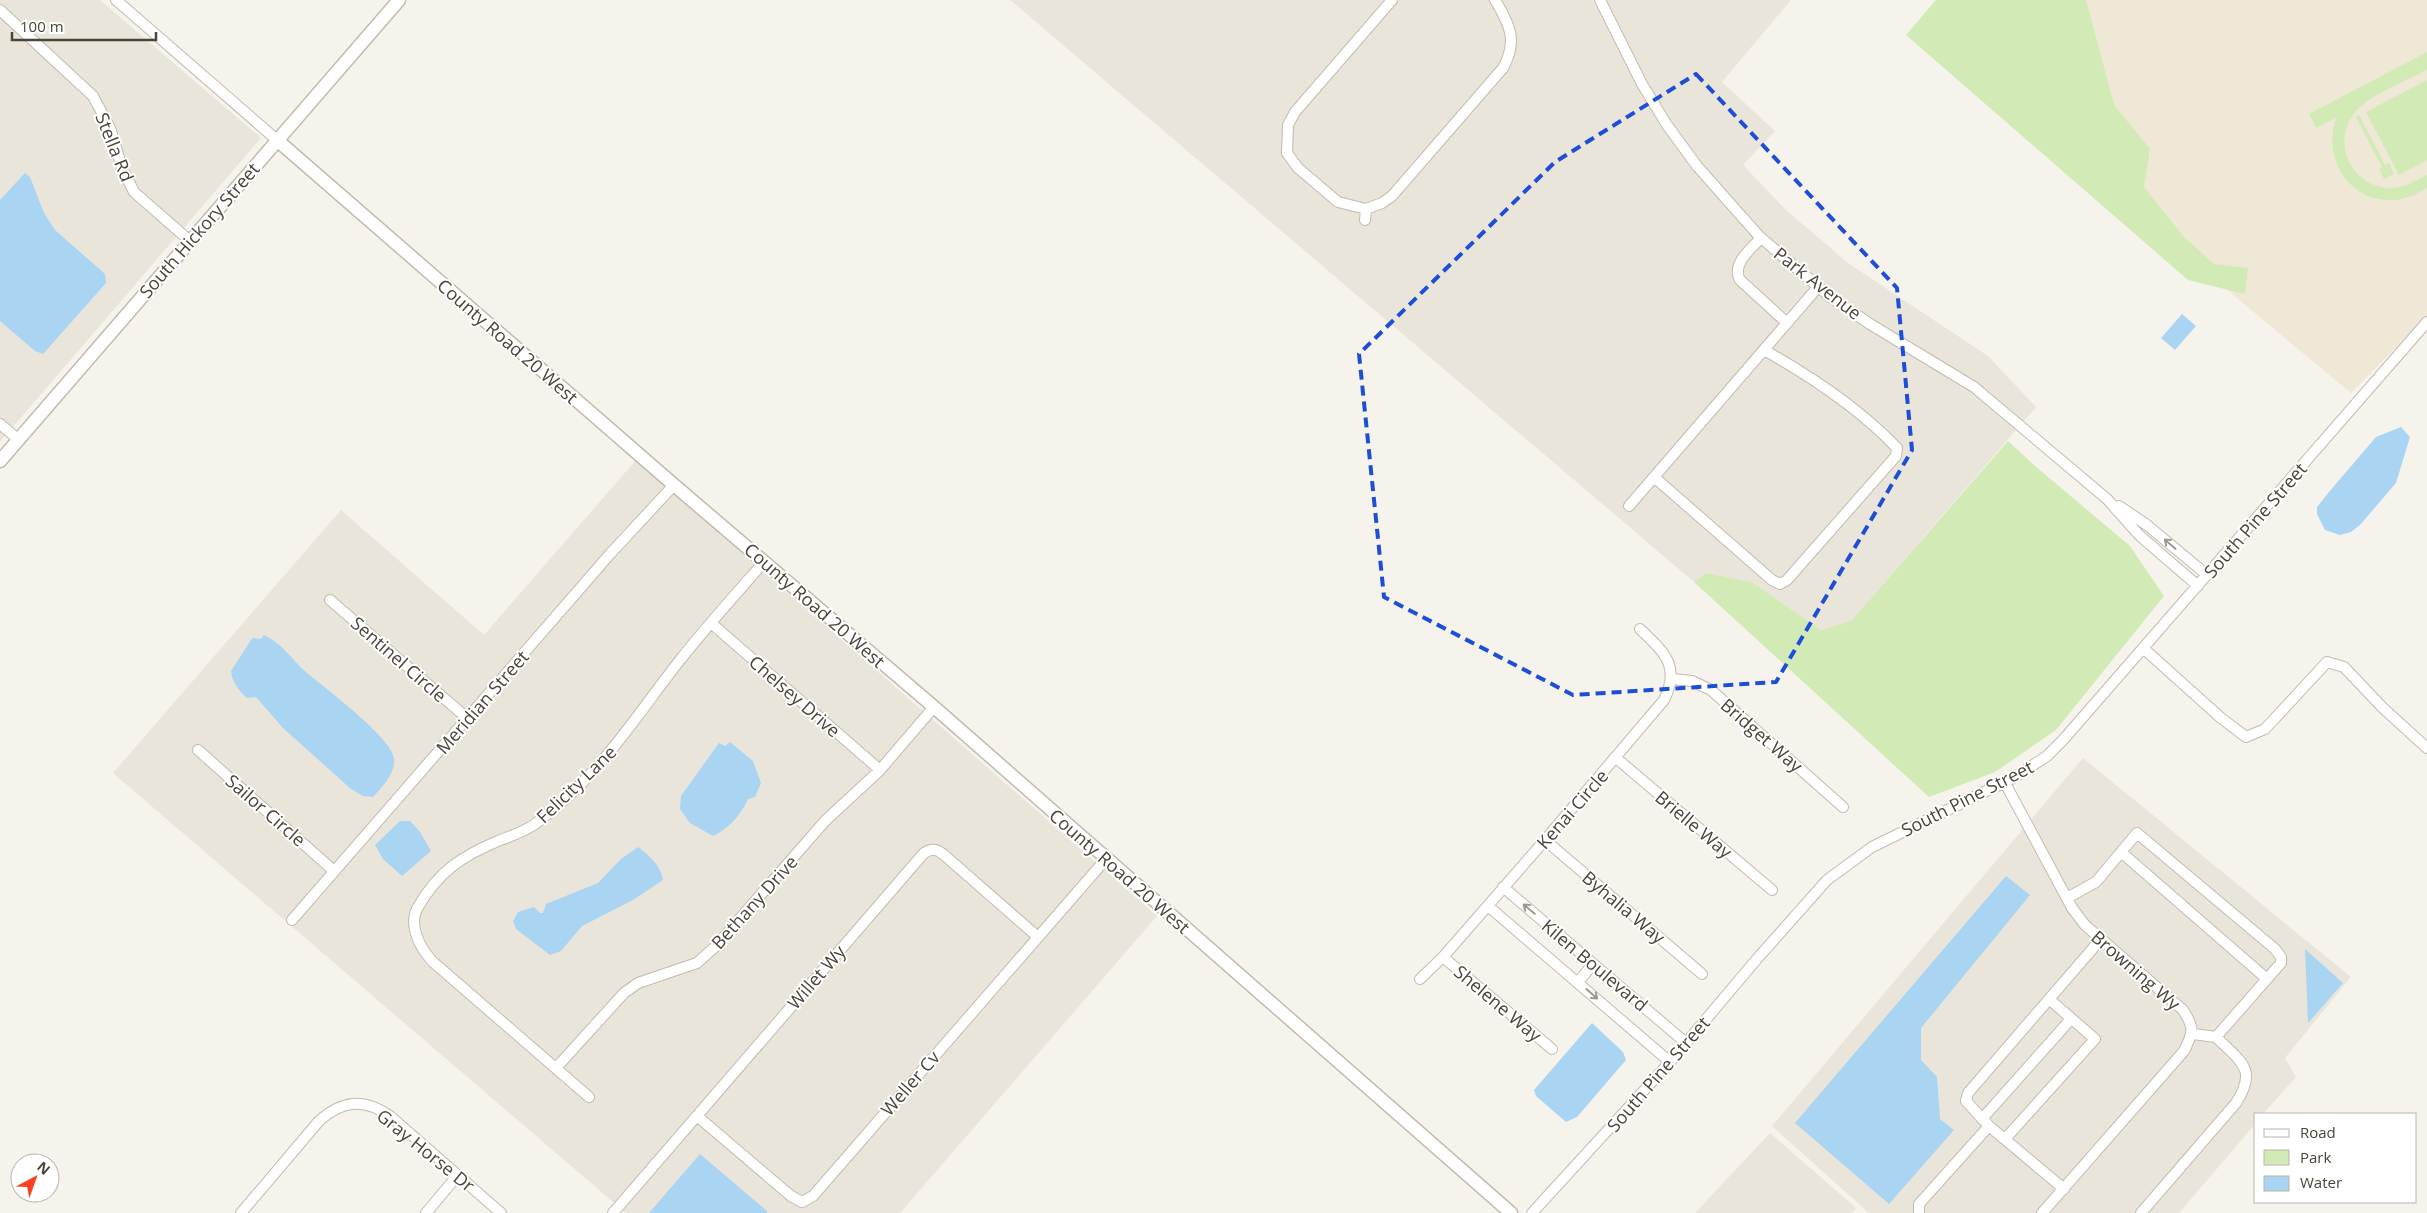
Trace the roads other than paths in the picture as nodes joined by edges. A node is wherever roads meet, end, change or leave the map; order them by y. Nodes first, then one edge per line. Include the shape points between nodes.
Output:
1 (116, 0) edge
2 (399, 0) edge
3 (1392, 0) edge
4 (1600, 0) edge
5 (1499, 2) edge
6 (0, 10) edge
7 (277, 140) junction
8 (1366, 209) junction
9 (1365, 220) dead end
10 (1761, 238) junction
11 (190, 241) junction
12 (1818, 287) junction
13 (2427, 322) edge
14 (1787, 323) junction
15 (1764, 350) junction
16 (0, 424) edge
17 (18, 440) junction
18 (0, 461) edge
19 (1654, 477) junction
20 (674, 485) junction
21 (2107, 499) junction
22 (1629, 506) dead end
23 (764, 562) junction
24 (2207, 575) junction
25 (2198, 586) junction
26 (330, 600) dead end
27 (711, 623) junction
28 (1640, 629) dead end
29 (2143, 648) junction
30 (1672, 679) junction
31 (934, 707) junction
32 (467, 718) junction
33 (2427, 748) edge
34 (198, 750) dead end
35 (1616, 758) junction
36 (880, 770) junction
37 (2005, 783) junction
38 (1843, 807) dead end
39 (1545, 840) junction
40 (2122, 852) junction
41 (1106, 859) junction
42 (334, 871) junction
43 (1503, 887) junction
44 (1772, 890) dead end
45 (2067, 898) junction
46 (1488, 906) junction
47 (292, 920) dead end
48 (1038, 937) junction
49 (2101, 939) junction
50 (1443, 957) junction
51 (1594, 964) junction
52 (1702, 974) dead end
53 (1420, 979) dead end
54 (2267, 979) junction
55 (1578, 982) junction
56 (2049, 999) junction
57 (2071, 1019) junction
58 (2193, 1034) junction
59 (2216, 1037) junction
60 (1686, 1043) junction
61 (1552, 1049) dead end
62 (1670, 1062) junction
63 (556, 1068) junction
64 (589, 1097) dead end
65 (697, 1116) junction
66 (1986, 1123) junction
67 (2006, 1138) junction
68 (458, 1175) junction
69 (2064, 1189) junction
70 (241, 1213) edge
71 (426, 1213) edge
72 (501, 1213) edge
73 (612, 1213) edge
74 (1511, 1213) edge
75 (1532, 1213) edge
76 (1919, 1213) edge
77 (2042, 1213) edge
78 (2141, 1213) edge

1 - 7 street, County Road 20 West
2 - 7 street, South Hickory Street
3 - 8 street via 1295,112 1282,141 1287,153 1305,174 1338,202
4 - 10 street, Park Avenue via 1642,84 1667,125 1697,166
5 - 8 street via 1513,39 1503,68 1392,196
6 - 11 street, Stella Rd via 93,96 110,128 122,168 134,192
7 - 11 street, South Hickory Street
7 - 20 street, County Road 20 West
8 - 9 street
10 - 12 street, Park Avenue
10 - 14 street via 1738,264 1737,275
11 - 17 street, South Hickory Street
12 - 14 street
12 - 21 street, Park Avenue via 1870,324 1974,387
13 - 24 street, South Pine Street
14 - 15 street
15 - 19 street
15 - 19 street via 1804,372 1845,403 1897,448 1896,456 1799,568 1780,584
16 - 17 street
17 - 18 street, South Hickory Street
19 - 22 street
20 - 23 street, County Road 20 West
20 - 32 street, Meridian Street
24 -> 21 street, Park Avenue via 2147,525
21 - 25 street, Park Avenue via 2139,535
23 - 27 street, Felicity Lane
23 - 31 street, County Road 20 West
24 - 25 street, South Pine Street
25 - 29 street, South Pine Street
26 - 32 street, Sentinel Circle
27 - 36 street, Chelsey Drive
27 - 63 street, Felicity Lane via 606,759 553,811 529,828 459,860 432,886 416,910 417,938 428,957
28 - 30 street via 1663,651
29 - 33 street via 2246,737 2265,729 2327,662 2344,667
29 - 37 street, South Pine Street via 2063,740 2034,765
30 - 35 street, Kenai Circle via 1664,700
30 - 38 street, Bridget Way via 1692,681 1711,690
31 - 36 street, Bethany Drive
31 - 41 street, County Road 20 West
32 - 42 street, Meridian Street
34 - 42 street, Sailor Circle
35 - 39 street, Kenai Circle
35 - 44 street, Brielle Way
36 - 63 street, Bethany Drive via 825,821 716,946 697,963 638,983 624,993
37 - 45 street, Browning Wy
37 - 60 street, South Pine Street via 1872,847 1827,880
39 - 43 street, Kenai Circle
39 - 52 street, Byhalia Way
40 - 45 street via 2096,882
40 - 54 street
40 - 54 street via 2137,833 2275,949 2281,963
41 - 48 street, Weller Cv
41 - 74 street, County Road 20 West
42 - 47 street, Meridian Street
43 - 46 street, Kenai Circle
51 -> 43 street, Kilen Boulevard
45 - 49 street, Browning Wy via 2084,925
46 - 50 street, Kenai Circle
46 - 55 street, Kilen Boulevard
48 - 65 street, Weller Cv via 806,1200 802,1202 791,1196
48 - 65 street, Willet Wy via 943,854 930,849
49 - 56 street
49 - 58 street, Browning Wy via 2183,1010 2190,1020
50 - 53 street, Kenai Circle
50 - 61 street, Shelene Way
51 - 55 street
51 - 60 street, Kilen Boulevard
54 - 59 street
55 -> 62 street, Kilen Boulevard
56 - 57 street
56 - 66 street via 1968,1093 1966,1101
57 - 66 street
57 - 67 street via 2095,1039
58 - 59 street
58 - 69 street via 2184,1052
59 - 78 street via 2241,1063 2248,1075 2246,1087 2236,1103
60 - 62 street, South Pine Street
62 - 75 street, South Pine Street
63 - 64 street, Felicity Lane
65 - 73 street, Willet Wy
66 - 67 street
66 - 76 street via 1919,1204
67 - 69 street
68 - 70 street, Gray Horse Dr via 382,1111 361,1104 341,1106 319,1121
68 - 71 street
68 - 72 street, Gray Horse Dr
69 - 77 street

